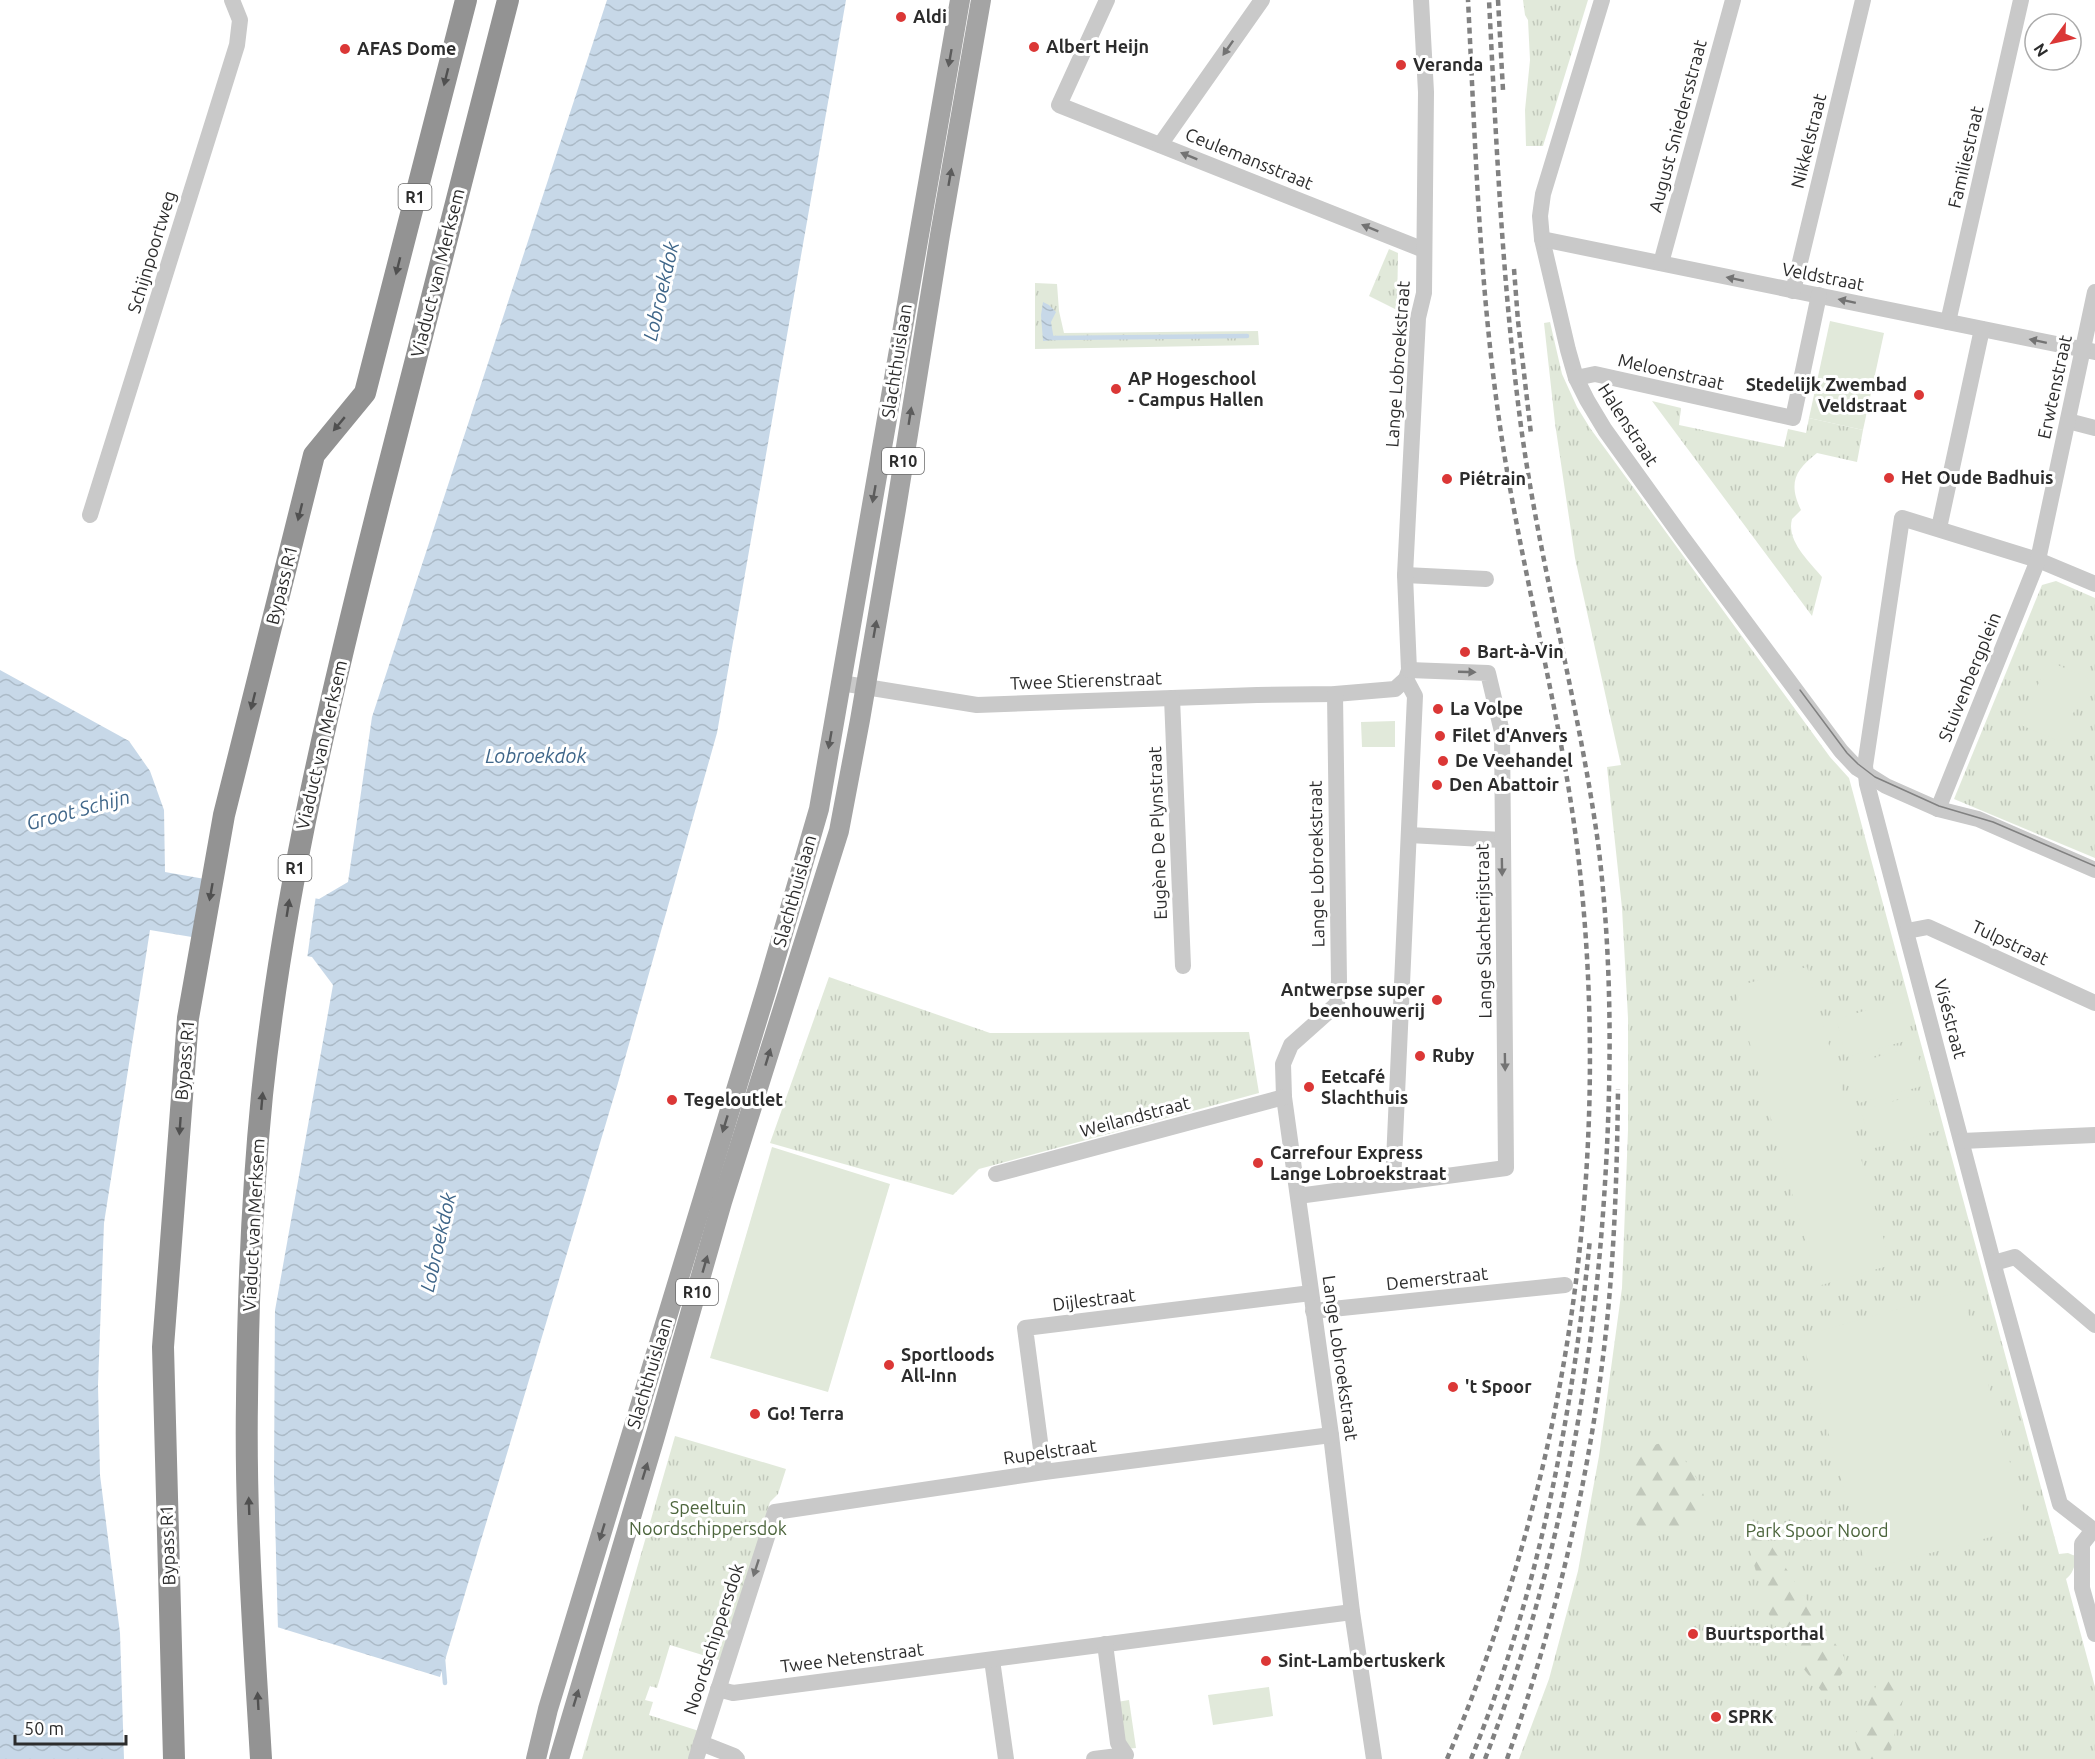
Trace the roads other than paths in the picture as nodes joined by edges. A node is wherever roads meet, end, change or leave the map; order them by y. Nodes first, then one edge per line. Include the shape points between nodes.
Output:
1 (232, 0) edge
2 (466, 0) edge
3 (508, 0) edge
4 (960, 0) edge
5 (981, 0) edge
6 (1107, 0) edge
7 (1262, 0) edge
8 (1421, 0) edge
9 (1602, 0) edge
10 (1733, 0) edge
11 (1863, 0) edge
12 (2022, 0) edge
13 (1160, 145) junction
14 (1542, 239) junction
15 (1424, 250) junction
16 (1661, 263) junction
17 (1792, 291) junction
18 (2095, 292) edge
19 (1819, 295) junction
20 (1948, 322) junction
21 (1982, 329) junction
22 (2089, 351) edge
23 (1576, 378) junction
24 (2068, 421) junction
25 (2095, 428) edge
26 (90, 515) dead end
27 (1939, 528) junction
28 (2038, 560) junction
29 (1405, 575) junction
30 (1486, 579) dead end
31 (2095, 584) edge
32 (1407, 674) junction
33 (841, 683) junction
34 (866, 687) junction
35 (1335, 694) junction
36 (1172, 698) junction
37 (1865, 773) junction
38 (1938, 809) junction
39 (1409, 835) junction
40 (1502, 840) junction
41 (2095, 870) edge
42 (1907, 931) junction
43 (1183, 966) dead end
44 (2095, 1003) edge
45 (1284, 1097) junction
46 (2095, 1135) edge
47 (1962, 1141) junction
48 (996, 1174) dead end
49 (1393, 1183) junction
50 (1298, 1196) junction
51 (1994, 1263) junction
52 (1565, 1285) dead end
53 (1311, 1293) junction
54 (1313, 1311) junction
55 (2095, 1325) edge
56 (1331, 1435) junction
57 (1044, 1472) junction
58 (775, 1512) joint
59 (2094, 1530) edge
60 (1352, 1612) junction
61 (2095, 1634) edge
62 (1105, 1644) junction
63 (993, 1660) junction
64 (718, 1689) junction
65 (699, 1751) edge
66 (174, 1759) edge
67 (261, 1759) edge
68 (536, 1759) edge
69 (559, 1759) edge
70 (736, 1759) edge
71 (1006, 1759) edge
72 (1094, 1759) edge
73 (1374, 1759) edge

1 - 26 street, Schijnpoortweg via 240,21 237,45
2 -> 66 highway, Bypass R1 / R1 via 365,393 314,455 224,815 188,1018 163,1347
67 -> 3 highway, Viaduct van Merksem / R1 via 246,1403 253,1206 267,1051 292,887 325,726
4 -> 33 main road, Slachthuislaan / R10
34 -> 5 main road, Slachthuislaan / R10
6 - 13 street, Ceulemansstraat via 1059,105
7 -> 13 street
8 - 15 street, Lange Lobroekstraat via 1426,92
9 - 14 street, Halenstraat via 1543,194
10 - 16 street, August Sniedersstraat
11 - 17 street, Nikkelstraat
12 - 20 street, Familiestraat
15 -> 13 street, Ceulemansstraat
14 - 16 street, Veldstraat
14 - 23 street, Halenstraat
15 - 29 street, Lange Lobroekstraat
17 -> 16 street, Veldstraat
17 - 19 street, Veldstraat
18 - 22 street, Erwtenstraat
20 -> 19 street, Veldstraat
19 - 23 street, Meloenstraat via 1793,418 1595,374
20 - 21 street, Veldstraat
22 -> 21 street, Veldstraat
21 - 27 street
22 - 24 street, Erwtenstraat
23 - 37 street, Halenstraat via 1599,420 1682,537 1841,751
24 - 25 street
24 - 28 street, Erwtenstraat
27 - 28 street
27 - 37 street, Viséstraat via 1902,518
28 - 31 street
28 - 38 street, Stuivenbergplein
29 - 30 street
29 - 32 street, Lange Lobroekstraat
32 - 35 street via 1395,688
32 - 39 street, Lange Lobroekstraat via 1415,696
32 -> 40 street, Lange Slachterijstraat via 1488,673 1502,732
33 - 34 street, Twee Stierenstraat
33 -> 68 main road, Slachthuislaan / R10 via 819,809
34 - 36 street, Twee Stierenstraat via 977,705
69 -> 34 main road, Slachthuislaan / R10 via 722,1202 838,831
35 - 36 street, Twee Stierenstraat
35 - 45 street, Lange Lobroekstraat via 1337,1004 1291,1045 1283,1064
36 - 43 street, Eugène De Plynstraat
37 - 38 street
37 - 42 street, Viséstraat
38 - 41 street via 1978,819
39 - 40 street
39 - 49 street, Lange Lobroekstraat
40 -> 49 street, Lange Slachterijstraat via 1506,1168
42 - 44 street, Tulpstraat via 1928,927
42 - 47 street, Viséstraat
45 - 48 street, Weilandstraat
45 - 50 street, Lange Lobroekstraat
46 - 47 street
47 - 51 street, Viséstraat
49 - 50 street, Lange Slachterijstraat
50 - 53 street, Lange Lobroekstraat
51 - 55 street via 2015,1257
51 - 59 street, Viséstraat via 2060,1504
52 - 54 street, Demerstraat
53 - 54 street, Lange Lobroekstraat
53 - 57 street, Dijlestraat via 1025,1328
54 - 56 street, Lange Lobroekstraat
56 - 57 street, Rupelstraat
56 - 60 street, Lange Lobroekstraat
57 - 58 street, Rupelstraat
58 -> 64 street, Noordschippersdok
59 - 61 street via 2082,1544 2082,1588
60 - 62 street, Twee Netenstraat
60 - 73 street, Lange Lobroekstraat
62 - 63 street, Twee Netenstraat
62 - 72 street via 1119,1743 1126,1755
63 - 64 street, Twee Netenstraat via 733,1693
63 - 71 street
64 - 65 street, Noordschippersdok
65 - 70 street, Noordschippersdok

